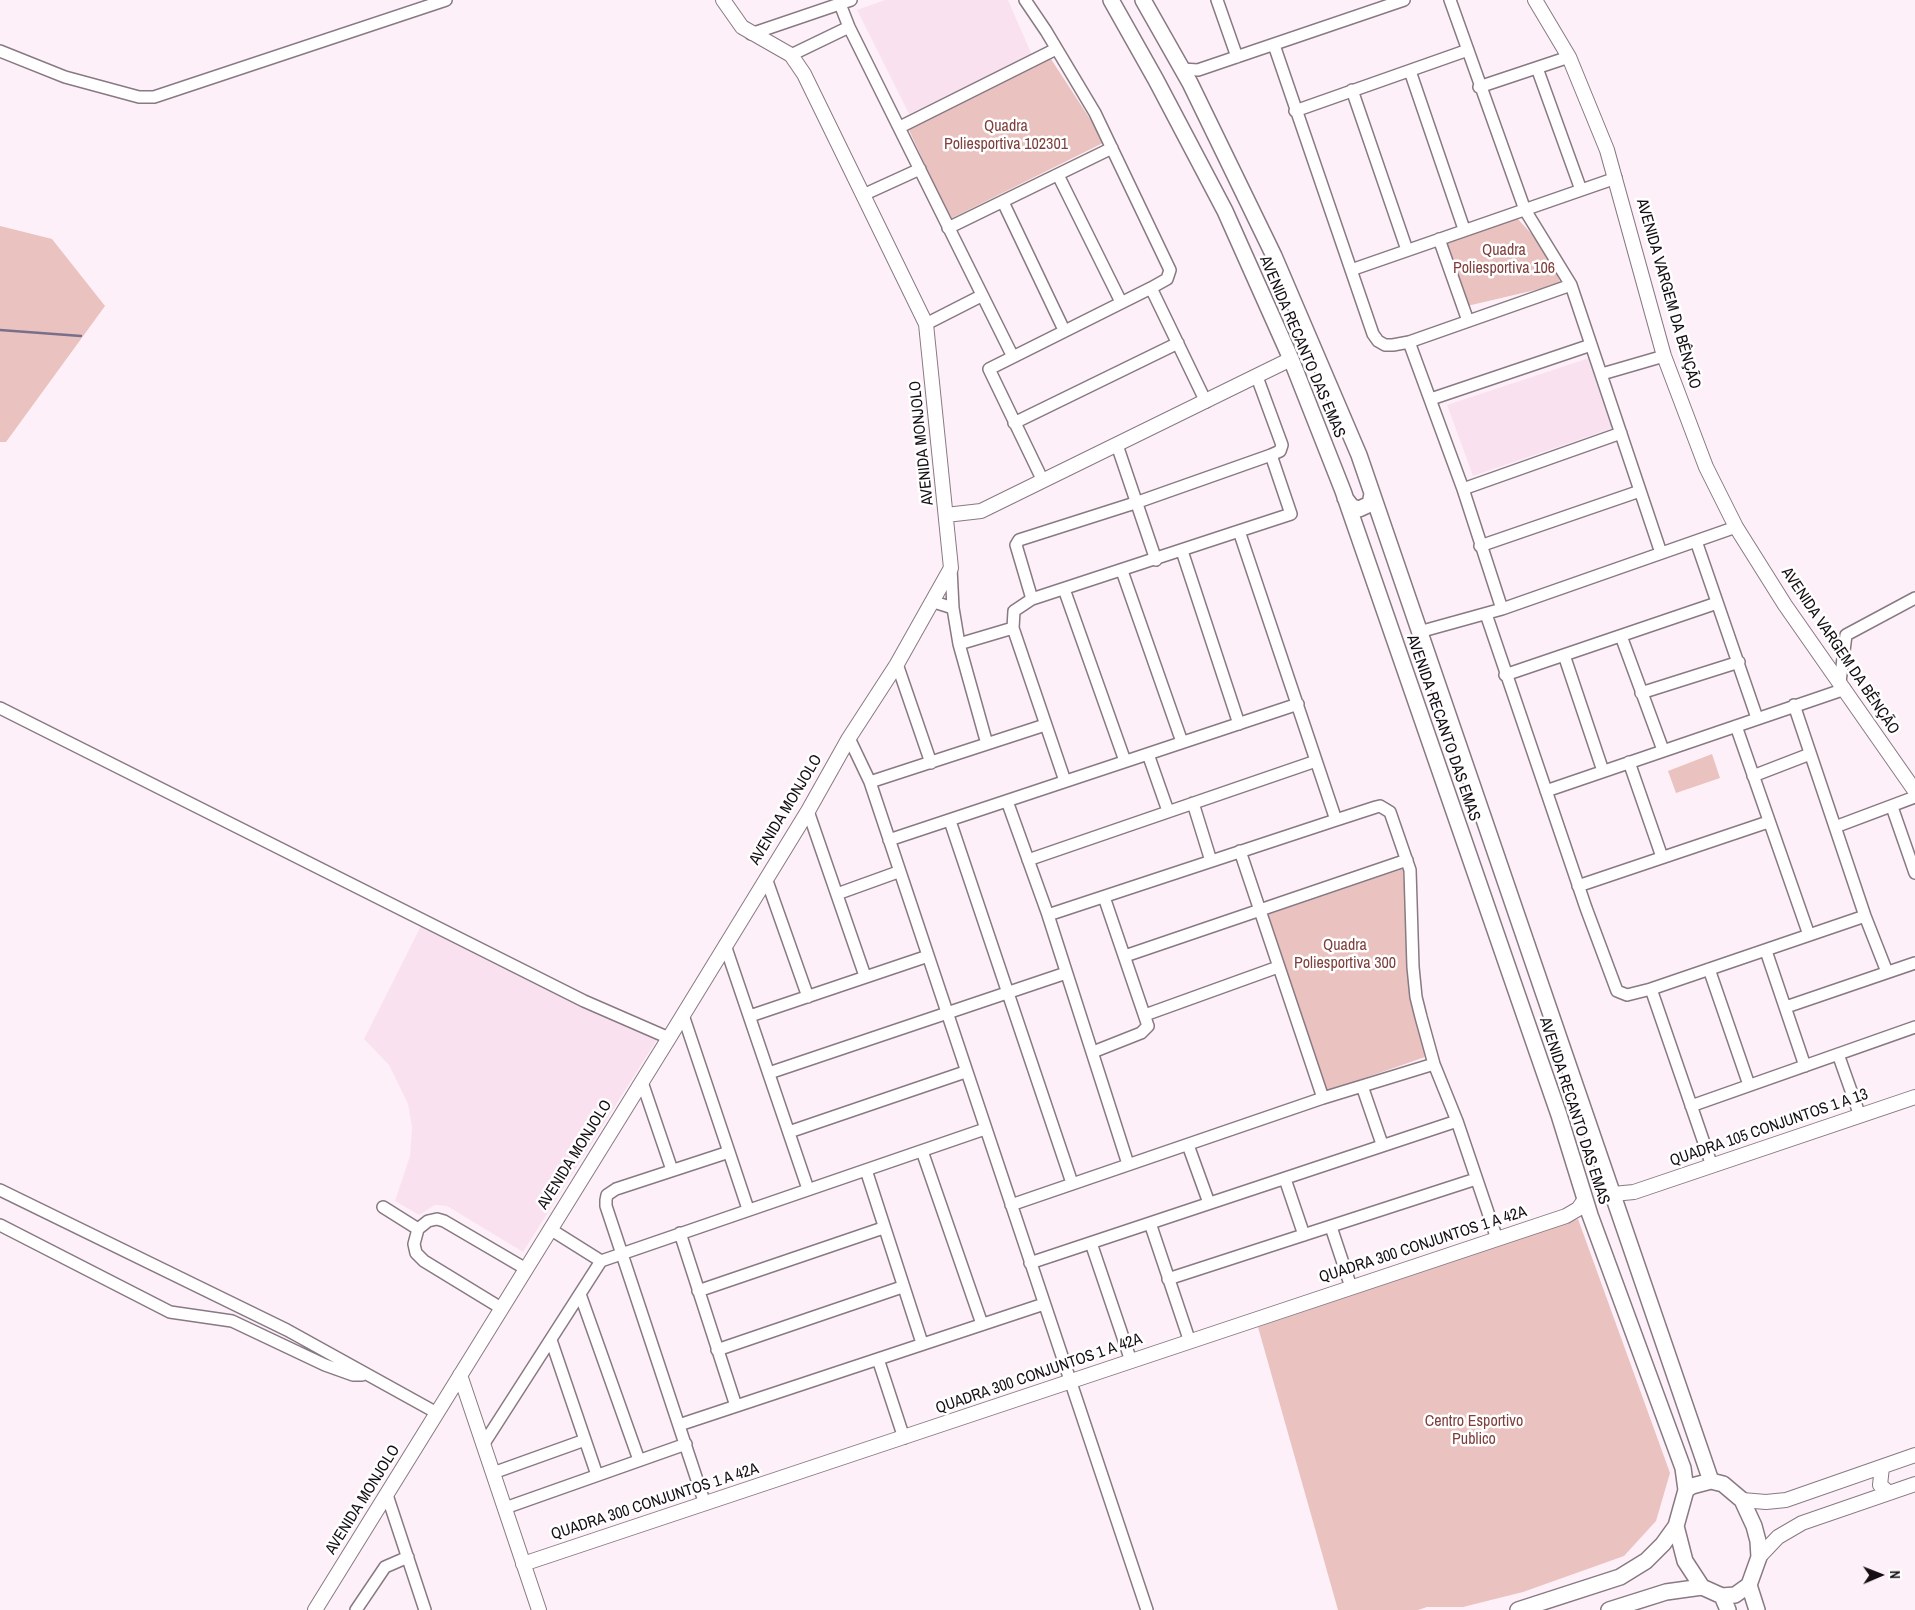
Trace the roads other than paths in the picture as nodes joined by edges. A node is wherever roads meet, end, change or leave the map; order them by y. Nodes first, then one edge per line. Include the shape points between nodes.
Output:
1 (446, 0) edge
2 (724, 0) edge
3 (1025, 0) edge
4 (1111, 0) edge
5 (1142, 0) edge
6 (1217, 0) edge
7 (1404, 0) edge
8 (1450, 0) edge
9 (1535, 0) edge
10 (845, 2) edge
11 (849, 27) junction
12 (751, 34) junction
13 (1274, 45) junction
14 (1056, 49) junction
15 (1468, 50) junction
16 (0, 51) edge
17 (790, 55) junction
18 (1237, 57) junction
19 (1569, 57) junction
20 (1537, 68) junction
21 (1410, 71) junction
22 (1194, 77) junction
23 (1479, 87) junction
24 (1352, 90) junction
25 (1295, 111) junction
26 (900, 127) junction
27 (1215, 135) junction
28 (1112, 148) junction
29 (1193, 149) junction
30 (920, 168) junction
31 (1058, 175) junction
32 (1616, 178) junction
33 (1581, 190) junction
34 (863, 195) junction
35 (1245, 197) junction
36 (1003, 202) junction
37 (1220, 202) junction
38 (1525, 210) junction
39 (948, 228) junction
40 (1464, 229) junction
41 (1438, 239) junction
42 (1407, 250) junction
43 (1351, 270) junction
44 (1571, 285) junction
45 (1151, 288) junction
46 (981, 296) junction
47 (1121, 302) junction
48 (1468, 321) junction
49 (926, 324) junction
50 (1064, 330) junction
51 (1408, 342) junction
52 (1178, 343) junction
53 (1591, 345) junction
54 (1012, 356) junction
55 (1664, 356) junction
56 (1291, 359) junction
57 (1602, 374) junction
58 (1257, 377) junction
59 (1431, 399) junction
60 (1206, 402) junction
61 (1014, 423) junction
62 (1621, 434) junction
63 (1117, 445) junction
64 (1271, 455) junction
65 (1043, 481) junction
66 (1463, 489) junction
67 (1640, 491) junction
68 (1372, 494) junction
69 (1345, 498) junction
70 (1138, 502) junction
71 (946, 514) junction
72 (1736, 527) junction
73 (1383, 528) junction
74 (1239, 531) junction
75 (1358, 538) junction
76 (1696, 541) junction
77 (1480, 546) junction
78 (1182, 551) junction
79 (1661, 553) junction
80 (1156, 560) junction
81 (951, 568) junction
82 (1122, 571) junction
83 (1064, 589) junction
84 (1915, 598) edge
85 (1032, 600) junction
86 (934, 602) junction
87 (1717, 603) junction
88 (954, 608) junction
89 (1502, 609) junction
90 (1486, 614) junction
91 (1013, 628) junction
92 (1419, 632) junction
93 (1621, 636) junction
94 (959, 644) junction
95 (1564, 655) junction
96 (1738, 662) junction
97 (897, 664) junction
98 (1505, 675) junction
99 (1842, 686) junction
100 (1641, 693) junction
101 (1298, 704) junction
102 (1794, 705) junction
103 (0, 708) edge
104 (1757, 718) junction
105 (1239, 724) junction
106 (1045, 725) junction
107 (1736, 726) junction
108 (849, 738) junction
109 (1182, 742) junction
110 (987, 744) junction
111 (1663, 750) junction
112 (1148, 754) junction
113 (1810, 754) junction
114 (1125, 761) junction
115 (1316, 761) junction
116 (1630, 762) junction
117 (931, 763) junction
118 (1603, 771) junction
119 (1753, 776) junction
120 (1065, 781) junction
121 (870, 782) junction
122 (1546, 791) junction
123 (1915, 791) edge
124 (1915, 797) edge
125 (1007, 801) junction
126 (1193, 803) junction
127 (1892, 807) junction
128 (808, 811) junction
129 (1168, 811) junction
130 (1336, 820) junction
131 (950, 821) junction
132 (1768, 822) junction
133 (1835, 827) junction
134 (889, 840) junction
135 (1240, 851) junction
136 (1662, 857) junction
137 (1028, 860) junction
138 (1407, 860) junction
139 (1211, 861) junction
140 (898, 872) junction
141 (1915, 873) edge
142 (766, 878) junction
143 (1578, 886) junction
144 (837, 894) junction
145 (1104, 897) junction
146 (1260, 912) junction
147 (1048, 915) junction
148 (1865, 916) junction
149 (1809, 935) junction
150 (725, 944) junction
151 (1766, 951) junction
152 (928, 956) junction
153 (1125, 956) junction
154 (1915, 963) edge
155 (1278, 967) junction
156 (1709, 969) junction
157 (1887, 972) junction
158 (1066, 973) junction
159 (865, 976) junction
160 (1651, 989) junction
161 (1007, 994) junction
162 (808, 996) junction
163 (1786, 1007) junction
164 (946, 1014) junction
165 (683, 1015) junction
166 (1145, 1015) junction
167 (750, 1016) junction
168 (1915, 1027) edge
169 (669, 1038) junction
170 (1093, 1052) junction
171 (1838, 1054) junction
172 (1434, 1064) junction
173 (1805, 1066) junction
174 (966, 1072) junction
175 (769, 1074) junction
176 (642, 1082) junction
177 (1749, 1085) junction
178 (1362, 1086) junction
179 (1915, 1097) edge
180 (1323, 1098) junction
181 (1691, 1106) junction
182 (1584, 1109) junction
183 (1559, 1116) junction
184 (1860, 1116) junction
185 (1457, 1121) junction
186 (985, 1129) junction
187 (789, 1132) junction
188 (1592, 1137) junction
189 (1567, 1143) junction
190 (1382, 1144) junction
191 (1188, 1145) junction
192 (922, 1151) junction
193 (729, 1152) junction
194 (1599, 1155) junction
195 (1128, 1164) junction
196 (1712, 1166) junction
197 (672, 1170) junction
198 (866, 1170) junction
199 (1576, 1171) junction
200 (1476, 1178) junction
201 (1286, 1179) junction
202 (1072, 1183) junction
203 (0, 1190) edge
204 (808, 1190) junction
205 (1586, 1199) junction
206 (1614, 1199) junction
207 (1209, 1203) junction
208 (1011, 1205) junction
209 (384, 1207) dead end
210 (748, 1209) junction
211 (1590, 1215) junction
212 (1566, 1216) junction
213 (1150, 1224) junction
214 (0, 1225) edge
215 (1331, 1227) junction
216 (883, 1228) junction
217 (418, 1229) junction
218 (550, 1229) junction
219 (680, 1233) junction
220 (1304, 1235) junction
221 (1497, 1239) junction
222 (1091, 1243) junction
223 (621, 1252) junction
224 (601, 1261) junction
225 (1030, 1263) junction
226 (526, 1269) junction
227 (1168, 1279) junction
228 (902, 1287) junction
229 (1350, 1287) junction
230 (698, 1291) junction
231 (580, 1294) junction
232 (1044, 1304) junction
233 (502, 1308) junction
234 (982, 1324) junction
235 (551, 1340) junction
236 (1190, 1342) junction
237 (922, 1343) junction
238 (718, 1350) junction
239 (878, 1359) junction
240 (1131, 1361) junction
241 (366, 1375) junction
242 (460, 1375) junction
243 (1070, 1382) junction
244 (736, 1406) junction
245 (437, 1413) junction
246 (679, 1425) junction
247 (904, 1438) junction
248 (584, 1440) junction
249 (686, 1444) junction
250 (483, 1445) junction
251 (1915, 1455) edge
252 (639, 1460) junction
253 (1882, 1467) junction
254 (493, 1473) junction
255 (597, 1475) junction
256 (1710, 1481) junction
257 (1915, 1484) edge
258 (1686, 1490) junction
259 (1889, 1493) junction
260 (387, 1495) junction
261 (1742, 1500) junction
262 (705, 1504) junction
263 (505, 1508) junction
264 (1676, 1526) junction
265 (1759, 1557) junction
266 (408, 1558) junction
267 (523, 1564) junction
268 (1749, 1586) junction
269 (1702, 1587) junction
270 (1725, 1603) edge
271 (358, 1608) edge
272 (315, 1610) edge
273 (425, 1610) edge
274 (539, 1610) edge
275 (1147, 1610) edge
276 (1518, 1610) edge
277 (1609, 1610) edge
278 (1757, 1610) edge

1 - 16 street via 154,98 65,77
2 - 12 street, AVENIDA MONJOLO via 738,22
3 - 14 street
4 - 29 main road, AVENIDA RECANTO DAS EMAS
5 - 22 main road, AVENIDA RECANTO DAS EMAS via 1182,69
6 - 18 street
7 - 13 street
8 - 15 street
9 - 19 street, AVENIDA VARGEM DA BÊNÇÃO
10 - 11 street
10 - 12 street
11 - 17 street
11 - 26 street
12 - 17 street, AVENIDA MONJOLO
13 - 18 street
13 - 25 street
14 - 26 street
14 - 28 street
15 - 21 street
15 - 23 street
17 - 34 street, AVENIDA MONJOLO via 804,74
18 - 22 street
19 - 20 street
19 - 32 street, AVENIDA VARGEM DA BÊNÇÃO
20 - 23 street
20 - 33 street
21 - 24 street
21 - 40 street
22 - 27 main road, AVENIDA RECANTO DAS EMAS
23 - 38 street
24 - 25 street
24 - 42 street
25 - 43 street
26 - 30 street
27 - 29 main road via 1206,150
27 - 35 main road, AVENIDA RECANTO DAS EMAS
28 - 31 street
28 - 45 street via 1170,270 1167,278
29 - 37 main road, AVENIDA RECANTO DAS EMAS
30 - 34 street
30 - 39 street
31 - 36 street
31 - 47 street
32 - 33 street
32 - 55 street, AVENIDA VARGEM DA BÊNÇÃO
33 - 38 street
34 - 49 street, AVENIDA MONJOLO
35 - 37 main road via 1232,195
35 - 68 main road, AVENIDA RECANTO DAS EMAS via 1282,274 1359,455
36 - 39 street
36 - 50 street
37 - 56 main road, AVENIDA RECANTO DAS EMAS
38 - 40 street
38 - 44 street
39 - 46 street
40 - 41 street
41 - 42 street
41 - 48 street
42 - 43 street
43 - 51 street via 1378,341 1393,346
44 - 48 street
44 - 53 street
45 - 47 street
45 - 52 street
46 - 49 street
46 - 54 street
47 - 50 street
48 - 51 street
49 - 71 street, AVENIDA MONJOLO
50 - 54 street
51 - 59 street
52 - 60 street
52 - 61 street
53 - 57 street
53 - 59 street
54 - 61 street via 989,369
55 - 57 street
55 - 72 street, AVENIDA VARGEM DA BÊNÇÃO via 1706,467
56 - 58 street
56 - 69 main road, AVENIDA RECANTO DAS EMAS
57 - 62 street
58 - 60 street
58 - 64 street via 1282,445 1280,451
59 - 66 street
60 - 63 street
61 - 65 street
62 - 66 street
62 - 67 street
63 - 65 street
63 - 70 street
64 - 70 street
64 - 74 street via 1291,514
65 - 71 street via 981,511
66 - 77 street
67 - 77 street
67 - 79 street
68 - 69 main road via 1370,504 1359,509 1352,507
68 - 73 main road, AVENIDA RECANTO DAS EMAS
69 - 75 main road, AVENIDA RECANTO DAS EMAS
70 - 80 street
70 - 85 street via 1018,541 1016,545
71 - 81 street, AVENIDA MONJOLO
72 - 76 street
72 - 99 street, AVENIDA VARGEM DA BÊNÇÃO
73 - 75 main road via 1376,522 1362,524
73 - 92 main road, AVENIDA RECANTO DAS EMAS
74 - 78 street
74 - 101 street
75 - 183 main road, AVENIDA RECANTO DAS EMAS
76 - 79 street
76 - 87 street
77 - 89 street
78 - 80 street
78 - 105 street
79 - 89 street
80 - 82 street
81 - 86 street, AVENIDA MONJOLO
81 - 88 street
82 - 83 street
82 - 109 street
83 - 85 street
83 - 114 street
84 - 99 street via 1846,635
85 - 91 street via 1014,610
86 - 88 street
86 - 97 street, AVENIDA MONJOLO
87 - 93 street
87 - 96 street
88 - 94 street
89 - 90 street
90 - 92 street
90 - 98 street
91 - 94 street
91 - 106 street
92 - 182 main road, AVENIDA RECANTO DAS EMAS
93 - 95 street
93 - 100 street
94 - 110 street
95 - 98 street
95 - 118 street
96 - 100 street
96 - 104 street
97 - 108 street, AVENIDA MONJOLO
97 - 117 street
98 - 122 street
99 - 102 street
99 - 123 street, AVENIDA VARGEM DA BÊNÇÃO
100 - 111 street
101 - 105 street
101 - 115 street
102 - 104 street
102 - 113 street
103 - 169 street via 584,1001
104 - 107 street
105 - 109 street
106 - 110 street
106 - 120 street
107 - 111 street
107 - 119 street
108 - 121 street
108 - 128 street, AVENIDA MONJOLO
109 - 112 street
110 - 117 street
111 - 116 street
112 - 114 street
112 - 129 street
113 - 119 street
113 - 133 street
114 - 120 street
115 - 126 street
115 - 130 street
116 - 118 street
116 - 136 street
117 - 121 street
118 - 122 street
119 - 132 street
120 - 125 street
121 - 134 street
122 - 143 street
124 - 127 street
125 - 131 street
125 - 137 street
126 - 129 street
126 - 139 street
127 - 133 street
127 - 141 street
128 - 142 street, AVENIDA MONJOLO
128 - 144 street
129 - 137 street
130 - 135 street
130 - 138 street via 1376,807 1388,809
131 - 134 street
131 - 161 street
132 - 136 street
132 - 149 street
133 - 148 street
134 - 140 street
135 - 139 street
135 - 146 street
136 - 143 street
137 - 147 street
138 - 146 street
138 - 172 street via 1416,997
139 - 145 street
140 - 144 street
140 - 152 street
142 - 150 street, AVENIDA MONJOLO
142 - 162 street
143 - 160 street via 1614,986 1627,995
144 - 159 street
145 - 147 street
145 - 153 street
146 - 153 street
146 - 155 street
147 - 158 street
148 - 149 street
148 - 157 street
149 - 151 street
150 - 165 street, AVENIDA MONJOLO
150 - 167 street
151 - 156 street
151 - 163 street
152 - 159 street
152 - 164 street
153 - 166 street
154 - 157 street
155 - 166 street
155 - 180 street
156 - 160 street
156 - 177 street
157 - 163 street
158 - 161 street
158 - 170 street
159 - 162 street
160 - 181 street
161 - 164 street
161 - 202 street
162 - 167 street
163 - 173 street
164 - 174 street
164 - 175 street
165 - 169 street, AVENIDA MONJOLO
165 - 193 street
166 - 170 street via 1146,1030
167 - 175 street
168 - 171 street
169 - 176 street, AVENIDA MONJOLO
170 - 195 street
171 - 173 street
171 - 184 street
172 - 178 street
172 - 185 street
173 - 177 street
174 - 186 street
174 - 187 street
175 - 187 street
176 - 197 street
176 - 218 street, AVENIDA MONJOLO
177 - 181 street
178 - 180 street
178 - 190 street
179 - 184 street, QUADRA 105 CONJUNTOS 1 A 13
180 - 191 street
181 - 196 street
182 - 183 main road via 1577,1118
182 - 188 main road, AVENIDA RECANTO DAS EMAS
183 - 189 main road, AVENIDA RECANTO DAS EMAS
184 - 196 street, QUADRA 105 CONJUNTOS 1 A 13
185 - 190 street
185 - 200 street
186 - 192 street
186 - 208 street
187 - 204 street
188 - 189 main road via 1580,1129 1570,1134
188 - 194 main road, AVENIDA RECANTO DAS EMAS
189 - 199 main road, AVENIDA RECANTO DAS EMAS
190 - 201 street
191 - 195 street
191 - 207 street
192 - 198 street
192 - 234 street
193 - 197 street
193 - 210 street
194 - 199 main road
194 - 206 main road, AVENIDA RECANTO DAS EMAS
195 - 202 street
196 - 206 street, QUADRA 105 CONJUNTOS 1 A 13
197 - 223 street via 607,1195 606,1206
198 - 204 street
198 - 216 street
199 - 205 main road, AVENIDA RECANTO DAS EMAS
200 - 215 street
200 - 221 street
201 - 207 street
201 - 220 street
202 - 208 street
203 - 241 street via 287,1330
204 - 210 street
205 - 211 main road, AVENIDA RECANTO DAS EMAS
205 - 212 street, QUADRA 300 CONJUNTOS 1 A 42A
206 - 256 main road, AVENIDA RECANTO DAS EMAS
207 - 213 street
208 - 225 street
209 - 217 street
210 - 219 street
211 - 212 street, QUADRA 300 CONJUNTOS 1 A 42A
211 - 258 main road, AVENIDA RECANTO DAS EMAS via 1682,1468
212 - 221 street, QUADRA 300 CONJUNTOS 1 A 42A
213 - 222 street
213 - 227 street
214 - 241 street via 170,1312 232,1321 324,1364 353,1375
215 - 220 street
215 - 229 street
216 - 228 street
216 - 230 street
217 - 226 street via 428,1221 444,1221
217 - 233 street via 414,1244 416,1253 424,1261
218 - 224 street
218 - 226 street, AVENIDA MONJOLO
219 - 223 street
219 - 230 street
220 - 227 street
221 - 229 street, QUADRA 300 CONJUNTOS 1 A 42A
222 - 225 street
222 - 240 street
223 - 224 street
223 - 246 street
224 - 231 street
225 - 232 street
226 - 233 street, AVENIDA MONJOLO
227 - 236 street
228 - 237 street
228 - 238 street
229 - 236 street, QUADRA 300 CONJUNTOS 1 A 42A
230 - 238 street
231 - 235 street
231 - 252 street
232 - 234 street
232 - 243 street
233 - 242 street, AVENIDA MONJOLO
234 - 237 street
235 - 248 street
235 - 250 street
236 - 240 street, QUADRA 300 CONJUNTOS 1 A 42A
237 - 239 street
238 - 244 street
239 - 244 street
239 - 247 street
240 - 243 street, QUADRA 300 CONJUNTOS 1 A 42A
241 - 245 street
242 - 245 street, AVENIDA MONJOLO
242 - 250 street
243 - 247 street, QUADRA 300 CONJUNTOS 1 A 42A
243 - 275 street
244 - 246 street
245 - 260 street, AVENIDA MONJOLO
246 - 249 street
247 - 262 street, QUADRA 300 CONJUNTOS 1 A 42A
248 - 254 street
248 - 255 street
249 - 252 street
249 - 262 street
250 - 254 street
251 - 253 street
252 - 255 street
253 - 259 street via 1880,1484
253 - 261 street via 1786,1500
254 - 263 street
255 - 263 street
256 - 258 main road
256 - 261 main road via 1724,1484
257 - 259 street
258 - 264 main road
259 - 265 street via 1802,1523 1778,1537
260 - 266 street
260 - 272 street, AVENIDA MONJOLO
261 - 265 main road via 1754,1526
262 - 267 street, QUADRA 300 CONJUNTOS 1 A 42A
263 - 267 street
264 - 269 main road via 1685,1562
264 - 276 main road via 1646,1561 1620,1577
265 - 268 main road
266 - 271 street via 385,1567
266 - 273 street
267 - 274 street
268 - 270 main road
268 - 278 main road
269 - 270 main road
269 - 277 main road via 1666,1592

